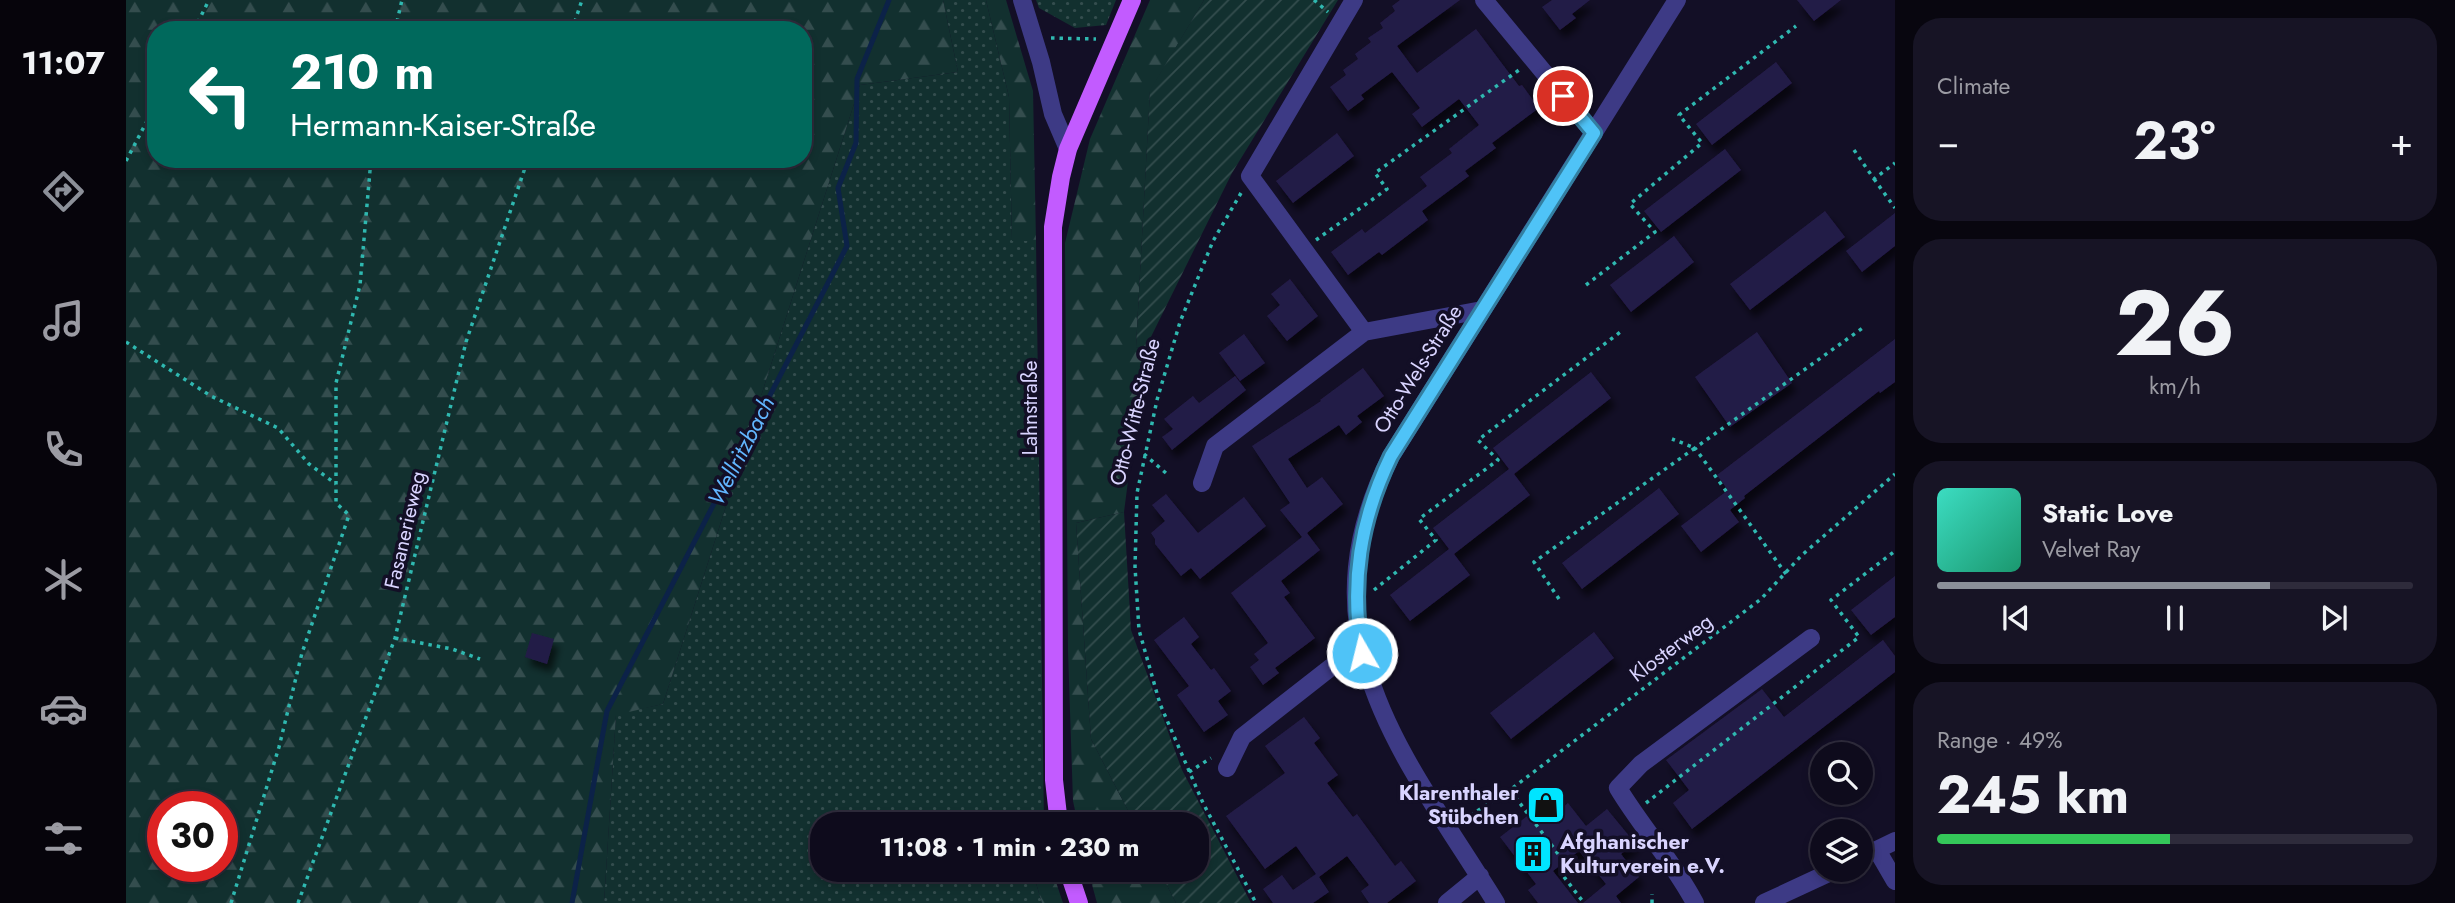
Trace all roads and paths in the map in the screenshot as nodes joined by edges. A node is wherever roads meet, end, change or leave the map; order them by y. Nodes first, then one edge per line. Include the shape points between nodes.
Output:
1 (209, 0) edge
2 (402, 0) edge
3 (582, 0) edge
4 (1022, 0) edge
5 (1132, 0) edge
6 (1354, 0) edge
7 (1484, 0) edge
8 (1677, 0) edge
9 (198, 21) edge
10 (397, 21) edge
11 (575, 21) edge
12 (1797, 26) dead end
13 (1035, 38) junction
14 (1098, 39) dead end
15 (1533, 60) junction
16 (147, 121) edge
17 (1594, 133) junction
18 (1068, 149) junction
19 (1854, 150) dead end
20 (126, 162) edge
21 (1895, 163) edge
22 (370, 168) edge
23 (525, 168) edge
24 (1250, 176) junction
25 (1874, 179) junction
26 (1895, 208) edge
27 (1303, 249) junction
28 (1586, 285) dead end
29 (1482, 310) junction
30 (1864, 327) dead end
31 (1623, 330) dead end
32 (1364, 332) junction
33 (126, 342) edge
34 (1672, 439) dead end
35 (1695, 448) junction
36 (1144, 454) junction
37 (1167, 474) dead end
38 (1895, 474) edge
39 (1202, 483) dead end
40 (336, 484) junction
41 (1786, 574) junction
42 (1559, 599) dead end
43 (1356, 604) junction
44 (395, 638) junction
45 (1811, 638) dead end
46 (1362, 653) junction
47 (480, 659) dead end
48 (1227, 768) dead end
49 (1510, 790) junction
50 (1058, 812) edge
51 (1450, 829) junction
52 (1895, 841) edge
53 (1873, 852) edge
54 (1873, 859) edge
55 (1480, 876) junction
56 (1810, 881) edge
57 (1895, 881) edge
58 (1072, 882) edge
59 (1652, 894) dead end
60 (231, 903) edge
61 (298, 903) edge
62 (1079, 903) edge
63 (1256, 903) edge
64 (1447, 903) edge
65 (1496, 903) edge
66 (1584, 903) edge
67 (1652, 903) edge
68 (1695, 903) edge
69 (1763, 903) edge

1 - 9 path
2 - 10 path
3 - 11 path
4 - 13 street
5 - 18 main road, Lahnstraße
6 - 24 street
7 - 15 street
8 - 17 street, Otto-Wels-Straße
12 - 28 path via 1679,115 1702,143 1630,204 1655,232
13 - 14 path
13 - 18 street via 1053,114
15 - 17 street
15 - 27 path via 1375,173 1387,189
16 - 20 path
17 - 29 street, Otto-Wels-Straße
18 - 50 main road, Lahnstraße via 1052,249
19 - 25 path
21 - 25 path
22 - 40 path via 360,285 336,383
23 - 44 path, Fasanerieweg via 466,342
24 - 27 street
24 - 36 path, Otto-Witte-Straße via 1213,241 1181,322
25 - 26 path
27 - 32 street
29 - 32 street
29 - 43 street, Otto-Wels-Straße via 1379,480 1363,529
30 - 35 path
31 - 43 path via 1478,440 1498,460 1419,519 1436,540
32 - 39 street via 1215,446
33 - 40 path via 211,396 278,428 309,464
34 - 35 path
35 - 41 path
35 - 42 path via 1534,562
36 - 37 path
36 - 63 path, Otto-Witte-Straße via 1137,493 1139,630 1179,751
38 - 41 path, Klosterweg
40 - 60 path via 336,503 349,515 309,631
41 - 49 path, Klosterweg via 1761,599
43 - 46 street, Otto-Wels-Straße
44 - 47 path
44 - 61 path, Fasanerieweg
45 - 68 street via 1641,764 1618,788 1679,872
46 - 48 street via 1330,668 1242,737
46 - 51 street, Otto-Wels-Straße via 1384,719
49 - 51 path, Klosterweg
49 - 66 path via 1568,867 1561,873
51 - 55 street, Otto-Wels-Straße
52 - 53 street
54 - 57 street
55 - 64 street
55 - 65 street, Otto-Wels-Straße
56 - 69 street
58 - 62 main road
59 - 67 path

